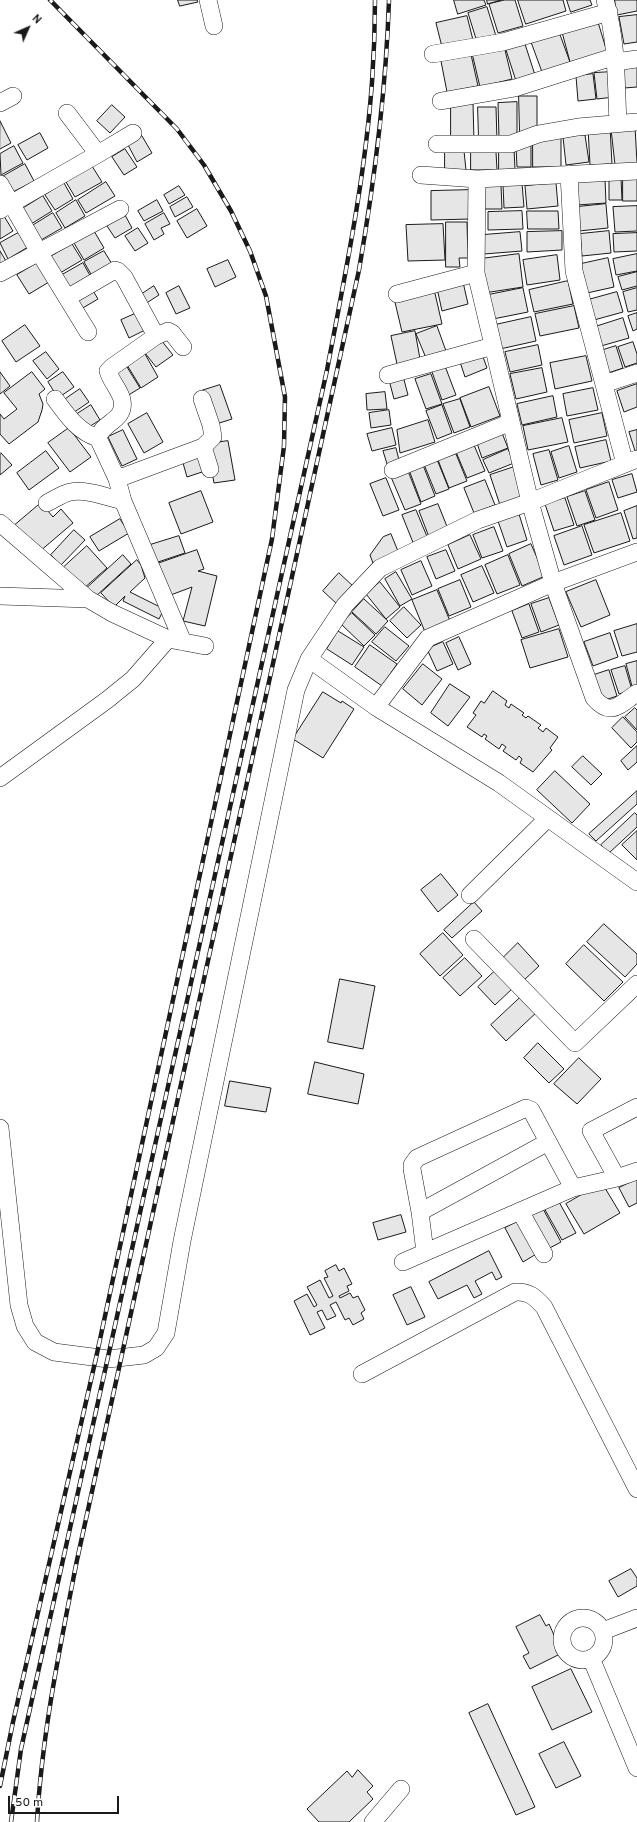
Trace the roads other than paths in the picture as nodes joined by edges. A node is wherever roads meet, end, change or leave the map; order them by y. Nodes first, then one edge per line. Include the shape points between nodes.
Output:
1 (208, 0) edge
2 (607, 6) edge
3 (214, 26) dead end
4 (433, 54) dead end
5 (616, 59) junction
6 (637, 59) edge
7 (441, 101) dead end
8 (67, 113) dead end
9 (637, 122) edge
10 (618, 123) junction
11 (133, 133) dead end
12 (437, 144) dead end
13 (98, 154) junction
14 (637, 171) edge
15 (569, 174) junction
16 (421, 175) dead end
17 (477, 179) junction
18 (0, 184) edge
19 (5, 207) edge
20 (120, 209) dead end
21 (39, 252) junction
22 (0, 273) edge
23 (476, 273) junction
24 (397, 294) dead end
25 (68, 298) junction
26 (88, 332) dead end
27 (156, 336) junction
28 (493, 346) junction
29 (183, 347) dead end
30 (637, 373) edge
31 (388, 375) dead end
32 (604, 384) junction
33 (55, 399) dead end
34 (202, 399) dead end
35 (511, 422) junction
36 (98, 438) junction
37 (203, 447) junction
38 (631, 462) edge
39 (210, 469) dead end
40 (393, 470) dead end
41 (117, 480) junction
42 (123, 501) junction
43 (530, 502) junction
44 (47, 504) dead end
45 (0, 523) edge
46 (637, 552) edge
47 (553, 583) junction
48 (0, 596) edge
49 (88, 599) junction
50 (176, 641) junction
51 (205, 646) dead end
52 (309, 659) junction
53 (637, 693) edge
54 (376, 707) junction
55 (0, 778) edge
56 (548, 818) junction
57 (637, 882) edge
58 (470, 895) dead end
59 (474, 939) dead end
60 (637, 984) edge
61 (637, 1107) edge
62 (0, 1128) edge
63 (548, 1142) junction
64 (637, 1171) edge
65 (617, 1178) junction
66 (573, 1188) junction
67 (520, 1211) junction
68 (420, 1212) junction
69 (425, 1252) junction
70 (544, 1254) dead end
71 (403, 1262) dead end
72 (362, 1374) dead end
73 (631, 1464) edge
74 (637, 1489) edge
75 (637, 1618) edge
76 (603, 1632) junction
77 (591, 1658) junction
78 (636, 1764) edge
79 (401, 1789) dead end
80 (373, 1822) edge

1 - 3 street
2 - 4 street via 503,42
2 - 5 street
5 - 6 street
5 - 7 street via 515,88
5 - 10 street
8 - 13 street
9 - 10 street
10 - 12 street via 545,133 511,144
11 - 13 street
13 - 19 street
14 - 15 street
15 - 17 street
15 - 32 street via 574,271
16 - 17 street
17 - 23 street
18 - 19 street
19 - 21 street
20 - 21 street
21 - 22 street
21 - 25 street
23 - 24 street
23 - 28 street
25 - 26 street
25 - 27 street via 115,270 118,271 124,277
27 - 29 street via 168,331
27 - 36 street via 108,371 123,407 119,417 103,427
28 - 31 street
28 - 35 street
30 - 32 street
32 - 38 street
33 - 36 street via 69,418
34 - 37 street via 213,437
35 - 40 street
35 - 43 street
36 - 41 street
37 - 39 street
37 - 41 street
38 - 43 street
41 - 42 street
42 - 44 street via 72,492
42 - 50 street
43 - 47 street
43 - 52 street via 478,520 380,568 345,604
45 - 49 street
46 - 47 street
47 - 53 street via 594,698 607,709 614,708
47 - 54 street via 428,638
48 - 49 street
49 - 50 street
50 - 51 street
50 - 55 street via 107,700
52 - 54 street
52 - 62 street via 296,690 182,1241 166,1333 156,1348 144,1355 108,1359 54,1352 35,1342 25,1326 19,1305
54 - 56 street via 499,783
56 - 57 street
56 - 58 street
59 - 60 street via 575,1043
61 - 65 street via 592,1131
63 - 66 street
63 - 68 street
63 - 68 street via 531,1110 526,1108 417,1158 412,1169
64 - 65 street
65 - 66 street
66 - 67 street
67 - 69 street
67 - 70 street
68 - 69 street
69 - 71 street
72 - 73 street via 515,1292 524,1291 535,1297 544,1307
73 - 74 street
75 - 76 street
76 - 77 street via 604,1644
76 - 77 street via 588,1619 576,1620 566,1628 563,1640 568,1652 579,1659
77 - 78 street
79 - 80 street

